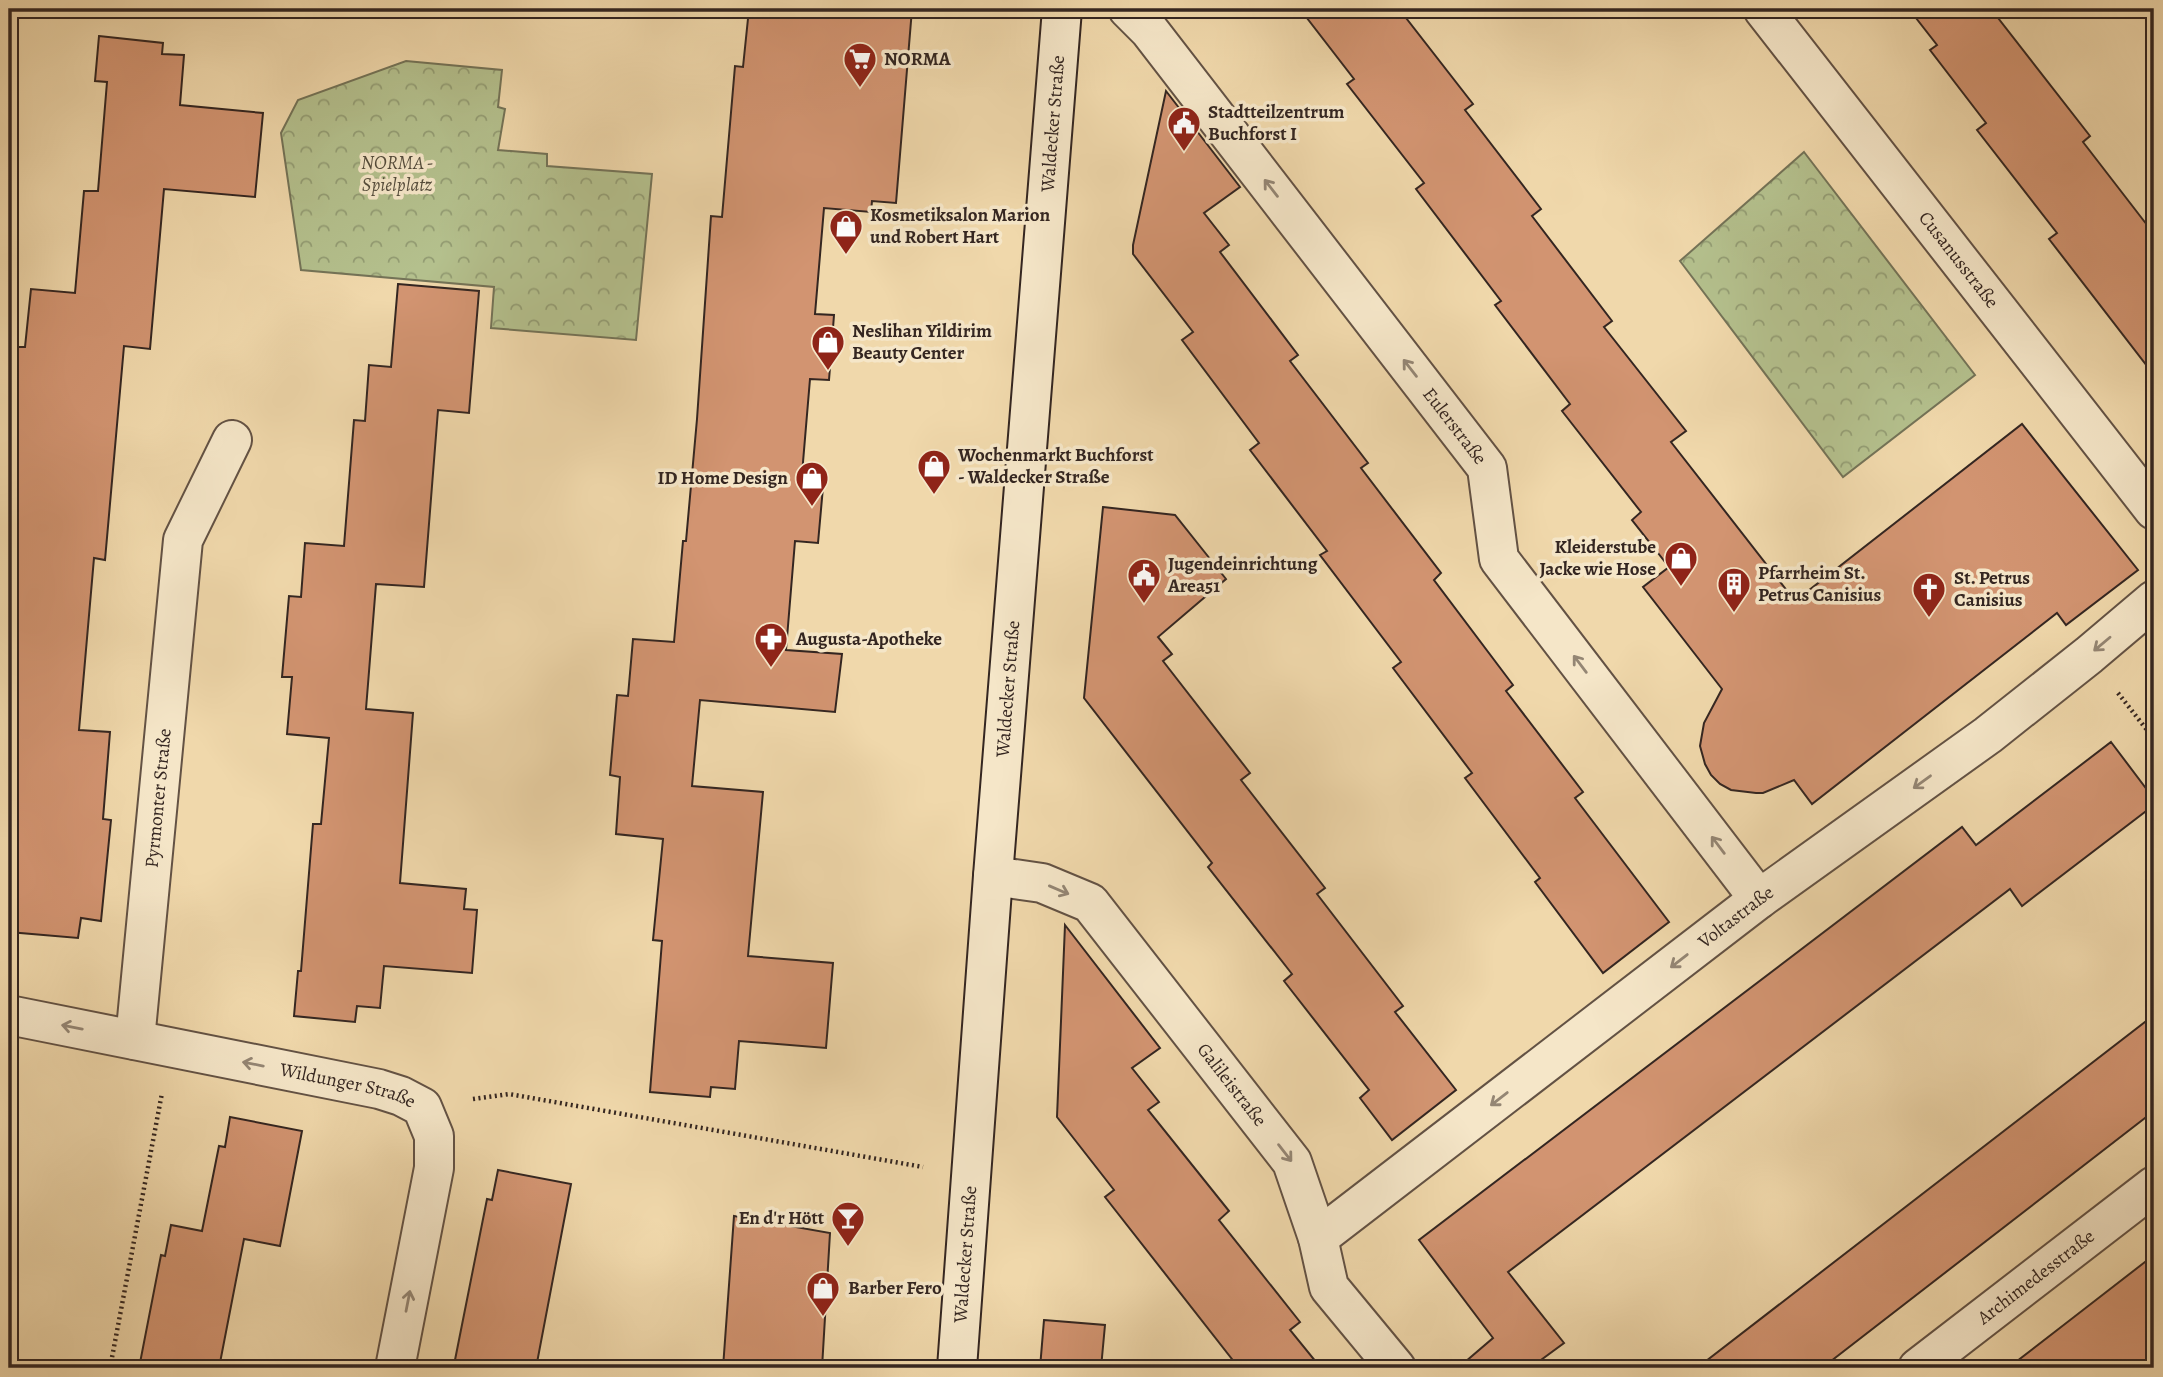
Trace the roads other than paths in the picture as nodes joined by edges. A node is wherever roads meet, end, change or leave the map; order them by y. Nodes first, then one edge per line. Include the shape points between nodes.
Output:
1 (1062, 9) edge
2 (1128, 9) edge
3 (1763, 9) edge
4 (232, 440) dead end
5 (2154, 510) edge
6 (2154, 600) edge
7 (993, 876) junction
8 (1759, 899) junction
9 (9, 1015) edge
10 (153, 1043) junction
11 (2154, 1186) edge
12 (1318, 1238) junction
13 (395, 1368) edge
14 (957, 1368) edge
15 (1396, 1368) edge
16 (1918, 1368) edge

1 - 7 street, Waldecker Straße
8 -> 2 street, Eulerstraße via 1499,559 1488,468 1149,30
3 - 5 street, Cusanusstraße
4 - 10 street, Pyrmonter Straße via 183,540
6 -> 8 street, Voltastraße via 1988,734
7 -> 12 street, Galileistraße via 1042,883 1090,903 1292,1162
7 - 14 street, Waldecker Straße
8 -> 12 street, Voltastraße
10 -> 9 street
13 -> 10 street, Wildunger Straße via 434,1168 434,1136 422,1107 379,1089
11 - 16 street, Archimedesstraße
12 - 15 street, Galileistraße via 1329,1287

